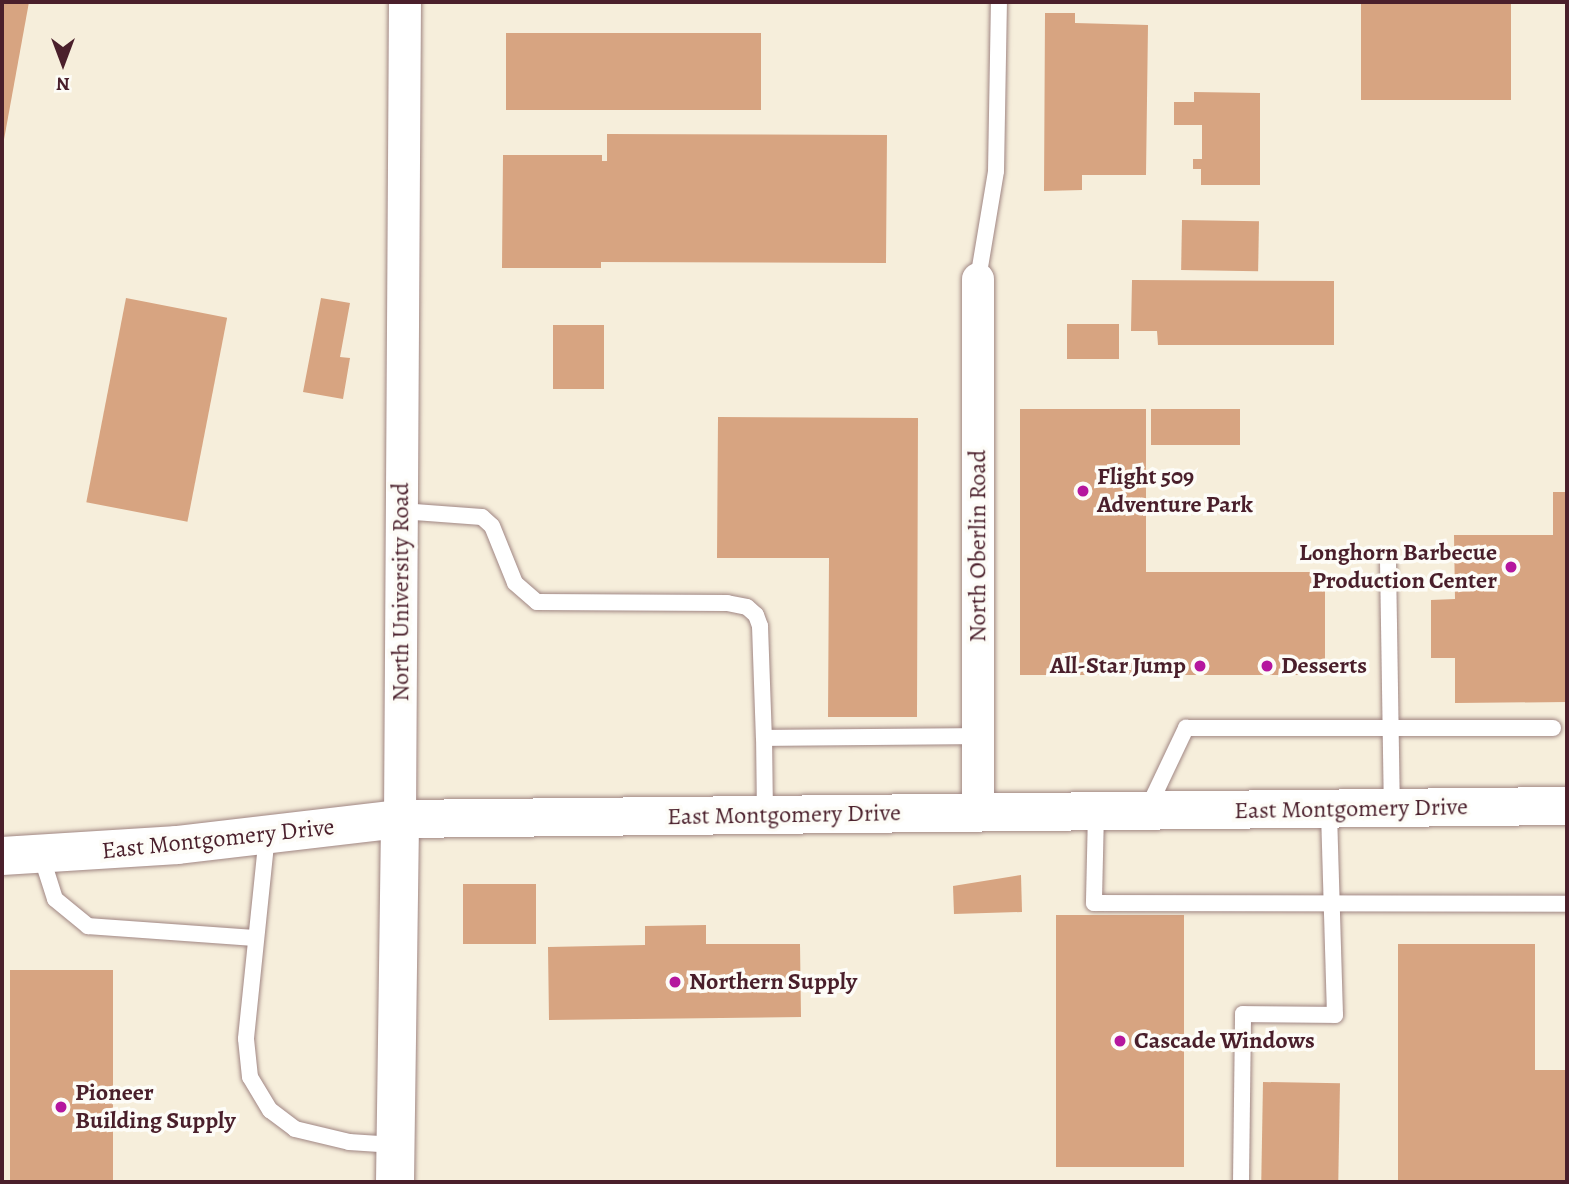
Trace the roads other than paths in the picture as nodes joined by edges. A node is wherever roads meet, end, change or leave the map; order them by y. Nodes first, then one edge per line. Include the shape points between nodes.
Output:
1 (405, 2) edge
2 (999, 2) edge
3 (978, 279) joint
4 (401, 511) junction
5 (1388, 561) dead end
6 (1390, 728) junction
7 (1553, 728) dead end
8 (978, 736) junction
9 (764, 738) junction
10 (1567, 806) edge
11 (1392, 809) junction
12 (1329, 810) junction
13 (1096, 812) junction
14 (1146, 812) junction
15 (978, 814) junction
16 (765, 816) junction
17 (400, 819) junction
18 (267, 835) junction
19 (41, 855) junction
20 (2, 856) edge
21 (1332, 904) junction
22 (1567, 904) edge
23 (254, 939) junction
24 (396, 1145) junction
25 (395, 1182) edge
26 (1241, 1182) edge

1 - 4 street, North University Road
2 - 3 lane via 996,171
3 - 8 street, North Oberlin Road
4 - 9 lane via 482,517 492,526 515,583 537,602 727,603 747,607 757,615 760,626
4 - 17 street, North University Road
5 - 6 lane
6 - 7 lane
6 - 11 lane
6 - 14 lane via 1186,728
8 - 9 lane
8 - 15 street, North Oberlin Road
9 - 16 lane
10 - 11 main road, East Montgomery Drive
11 - 12 main road, East Montgomery Drive
12 - 14 main road, East Montgomery Drive
12 - 21 lane
13 - 14 main road, East Montgomery Drive
13 - 15 main road, East Montgomery Drive
13 - 21 lane via 1094,903
15 - 16 main road, East Montgomery Drive
16 - 17 main road, East Montgomery Drive
17 - 18 main road, East Montgomery Drive
17 - 24 main road, North University Road
18 - 19 main road, East Montgomery Drive
18 - 23 lane via 264,897
19 - 20 main road, East Montgomery Drive
19 - 23 lane via 55,899 68,915 88,926
21 - 22 lane
21 - 26 lane via 1335,1015 1243,1014
23 - 24 lane via 246,1039 250,1077 258,1095 270,1110 312,1136
24 - 25 main road, North University Road

